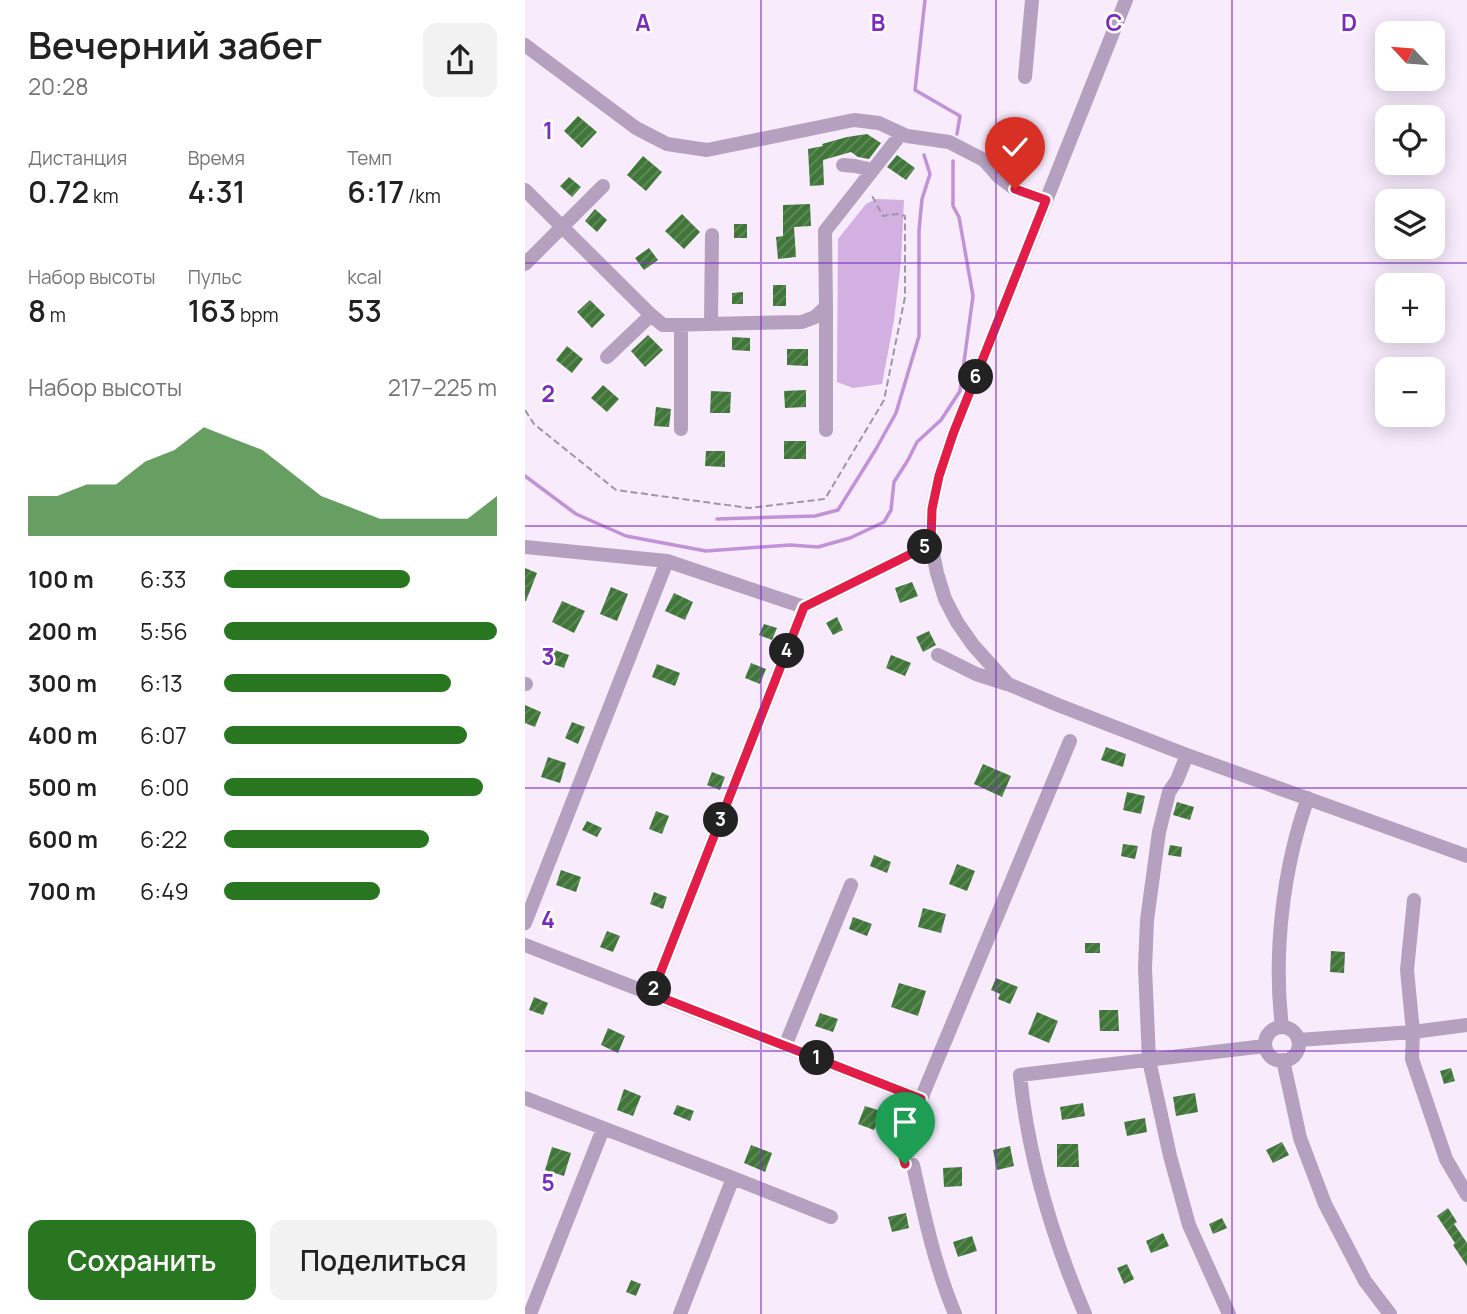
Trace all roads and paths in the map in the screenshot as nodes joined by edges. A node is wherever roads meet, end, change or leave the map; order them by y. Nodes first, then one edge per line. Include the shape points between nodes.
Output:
1 (1032, 0) edge
2 (1126, 0) edge
3 (525, 45) edge
4 (1025, 77) dead end
5 (901, 134) junction
6 (843, 165) dead end
7 (868, 175) junction
8 (603, 186) dead end
9 (525, 190) edge
10 (1046, 200) junction
11 (562, 226) junction
12 (712, 235) dead end
13 (525, 264) edge
14 (826, 307) junction
15 (651, 315) junction
16 (711, 323) junction
17 (681, 325) junction
18 (607, 357) dead end
19 (525, 410) edge
20 (681, 429) dead end
21 (826, 430) dead end
22 (931, 544) junction
23 (525, 547) edge
24 (667, 561) junction
25 (804, 607) junction
26 (938, 655) dead end
27 (1008, 684) junction
28 (1070, 741) dead end
29 (1187, 755) junction
30 (1308, 798) junction
31 (1467, 856) edge
32 (851, 885) dead end
33 (1414, 900) dead end
34 (525, 923) edge
35 (525, 945) edge
36 (652, 994) junction
37 (1467, 1025) edge
38 (1282, 1027) junction
39 (1412, 1032) junction
40 (1298, 1040) junction
41 (785, 1046) junction
42 (1265, 1046) junction
43 (1149, 1060) junction
44 (1283, 1060) junction
45 (525, 1098) edge
46 (921, 1099) junction
47 (603, 1129) junction
48 (913, 1165) joint
49 (733, 1178) junction
50 (1467, 1195) edge
51 (831, 1217) dead end
52 (530, 1314) edge
53 (680, 1314) edge
54 (955, 1314) edge
55 (1085, 1314) edge
56 (1229, 1314) edge
57 (1390, 1314) edge

1 - 4 street
2 - 10 street
3 - 5 street via 636,128 667,144 707,150 854,120 879,123
5 - 7 street
5 - 10 street via 949,142 984,160 1015,189
6 - 7 street via 855,166
7 - 14 street via 825,231
7 - 19 path via 883,216 905,216 905,298 884,400 825,499 748,508 616,490 534,424
8 - 11 street
9 - 11 street
10 - 22 street via 953,434 932,509
11 - 13 street
11 - 15 street
12 - 16 street
14 - 16 street via 802,322
14 - 21 street
15 - 17 street via 663,325
15 - 18 street
16 - 17 street
17 - 20 street
22 - 25 street
22 - 27 street via 945,599 957,622
23 - 24 street
24 - 25 street
24 - 34 street
25 - 36 street
26 - 27 street
27 - 29 street
28 - 46 street
29 - 30 street
29 - 43 street via 1168,792 1147,920
30 - 31 street
30 - 38 street via 1288,870 1281,924 1278,1000
32 - 41 street
33 - 39 street via 1407,971
35 - 36 street
36 - 41 street
37 - 39 street
38 - 40 street via 1294,1032
38 - 42 street via 1269,1033
39 - 40 street
39 - 50 street via 1412,1059 1445,1159
40 - 44 street via 1295,1054
41 - 46 street
42 - 43 street
42 - 44 street via 1271,1057
43 - 55 street via 1020,1076 1036,1168
43 - 56 street via 1189,1225
44 - 57 street via 1300,1138 1325,1204 1365,1281
45 - 47 street
46 - 48 path via 902,1153 905,1164
47 - 49 street
47 - 52 street
48 - 54 street
49 - 51 street
49 - 53 street

